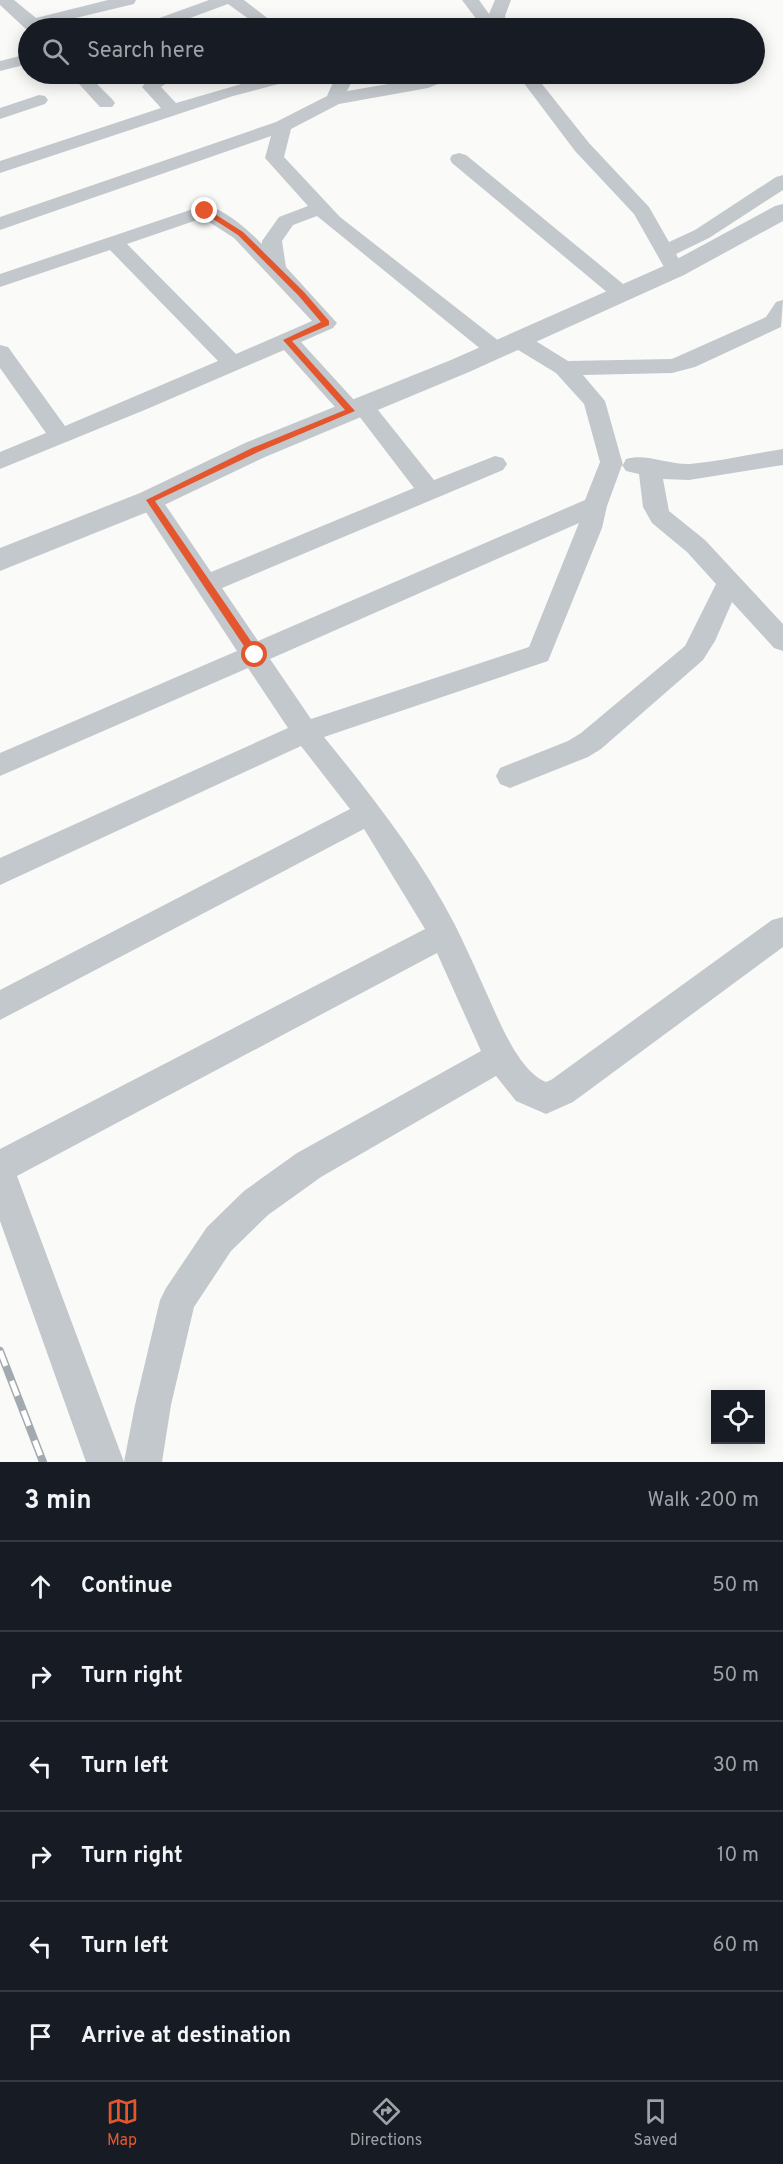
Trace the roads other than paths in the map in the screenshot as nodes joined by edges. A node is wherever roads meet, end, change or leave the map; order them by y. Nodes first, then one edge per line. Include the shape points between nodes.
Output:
1 (4, 0) edge
2 (128, 0) edge
3 (233, 0) edge
4 (470, 0) edge
5 (503, 0) edge
6 (212, 2) edge
7 (25, 18) edge
8 (63, 18) edge
9 (173, 18) edge
10 (257, 18) edge
11 (484, 18) edge
12 (497, 18) edge
13 (18, 62) edge
14 (0, 66) edge
15 (88, 84) edge
16 (153, 84) edge
17 (257, 84) edge
18 (342, 84) edge
19 (422, 84) edge
20 (533, 84) edge
21 (334, 99) junction
22 (39, 100) dead end
23 (106, 103) dead end
24 (173, 110) junction
25 (0, 114) edge
26 (283, 126) junction
27 (459, 159) dead end
28 (0, 167) edge
29 (783, 181) edge
30 (320, 208) junction
31 (783, 212) edge
32 (0, 224) edge
33 (113, 242) junction
34 (670, 261) junction
35 (276, 268) junction
36 (0, 281) edge
37 (621, 293) junction
38 (783, 307) edge
39 (287, 340) junction
40 (507, 345) junction
41 (0, 352) edge
42 (233, 364) junction
43 (564, 368) junction
44 (356, 408) junction
45 (60, 436) junction
46 (783, 458) edge
47 (0, 461) edge
48 (612, 462) junction
49 (495, 464) dead end
50 (650, 468) junction
51 (429, 490) junction
52 (150, 500) junction
53 (595, 506) junction
54 (0, 560) edge
55 (729, 582) junction
56 (206, 584) junction
57 (783, 641) edge
58 (255, 655) junction
59 (305, 732) junction
60 (0, 765) edge
61 (510, 776) dead end
62 (369, 813) junction
63 (0, 872) edge
64 (783, 930) edge
65 (444, 934) junction
66 (0, 1006) edge
67 (500, 1057) junction
68 (0, 1167) edge
69 (0, 1174) edge
70 (105, 1462) edge
71 (143, 1462) edge

1 - 7 street
2 - 8 street
3 - 10 street
4 - 11 street
5 - 12 street
6 - 9 street
13 - 14 street
15 - 23 street
16 - 24 street via 151,87
17 - 24 street
18 - 21 street
19 - 21 street
20 - 34 street via 582,147 642,211
21 - 26 street
22 - 25 street
24 - 28 street
26 - 30 street via 274,158
26 - 32 street
27 - 37 street
29 - 34 street via 702,234
30 - 35 street via 286,221 272,241
30 - 40 street
31 - 34 street
33 - 35 street via 205,211 241,234
33 - 36 street
33 - 42 street
34 - 37 street
35 - 39 street via 326,323
37 - 40 street
38 - 43 street via 774,322 687,362 672,366
39 - 42 street
39 - 44 street
40 - 43 street
40 - 44 street
41 - 45 street
42 - 45 street
43 - 48 street via 594,401
44 - 51 street
44 - 52 street
45 - 47 street
46 - 50 street via 689,472
48 - 50 street
48 - 53 street
49 - 51 street
50 - 55 street via 660,517 696,546
51 - 56 street
52 - 54 street
52 - 56 street
53 - 58 street
53 - 59 street via 590,528 539,654
55 - 57 street
55 - 61 street via 702,641 683,664 591,741
56 - 58 street
58 - 59 street
58 - 60 street
59 - 62 street
59 - 63 street
62 - 65 street
62 - 66 street
64 - 67 street via 562,1091 546,1098 527,1090
65 - 67 street
65 - 68 street
67 - 71 street via 309,1166 256,1203 219,1239 178,1300
69 - 70 street

